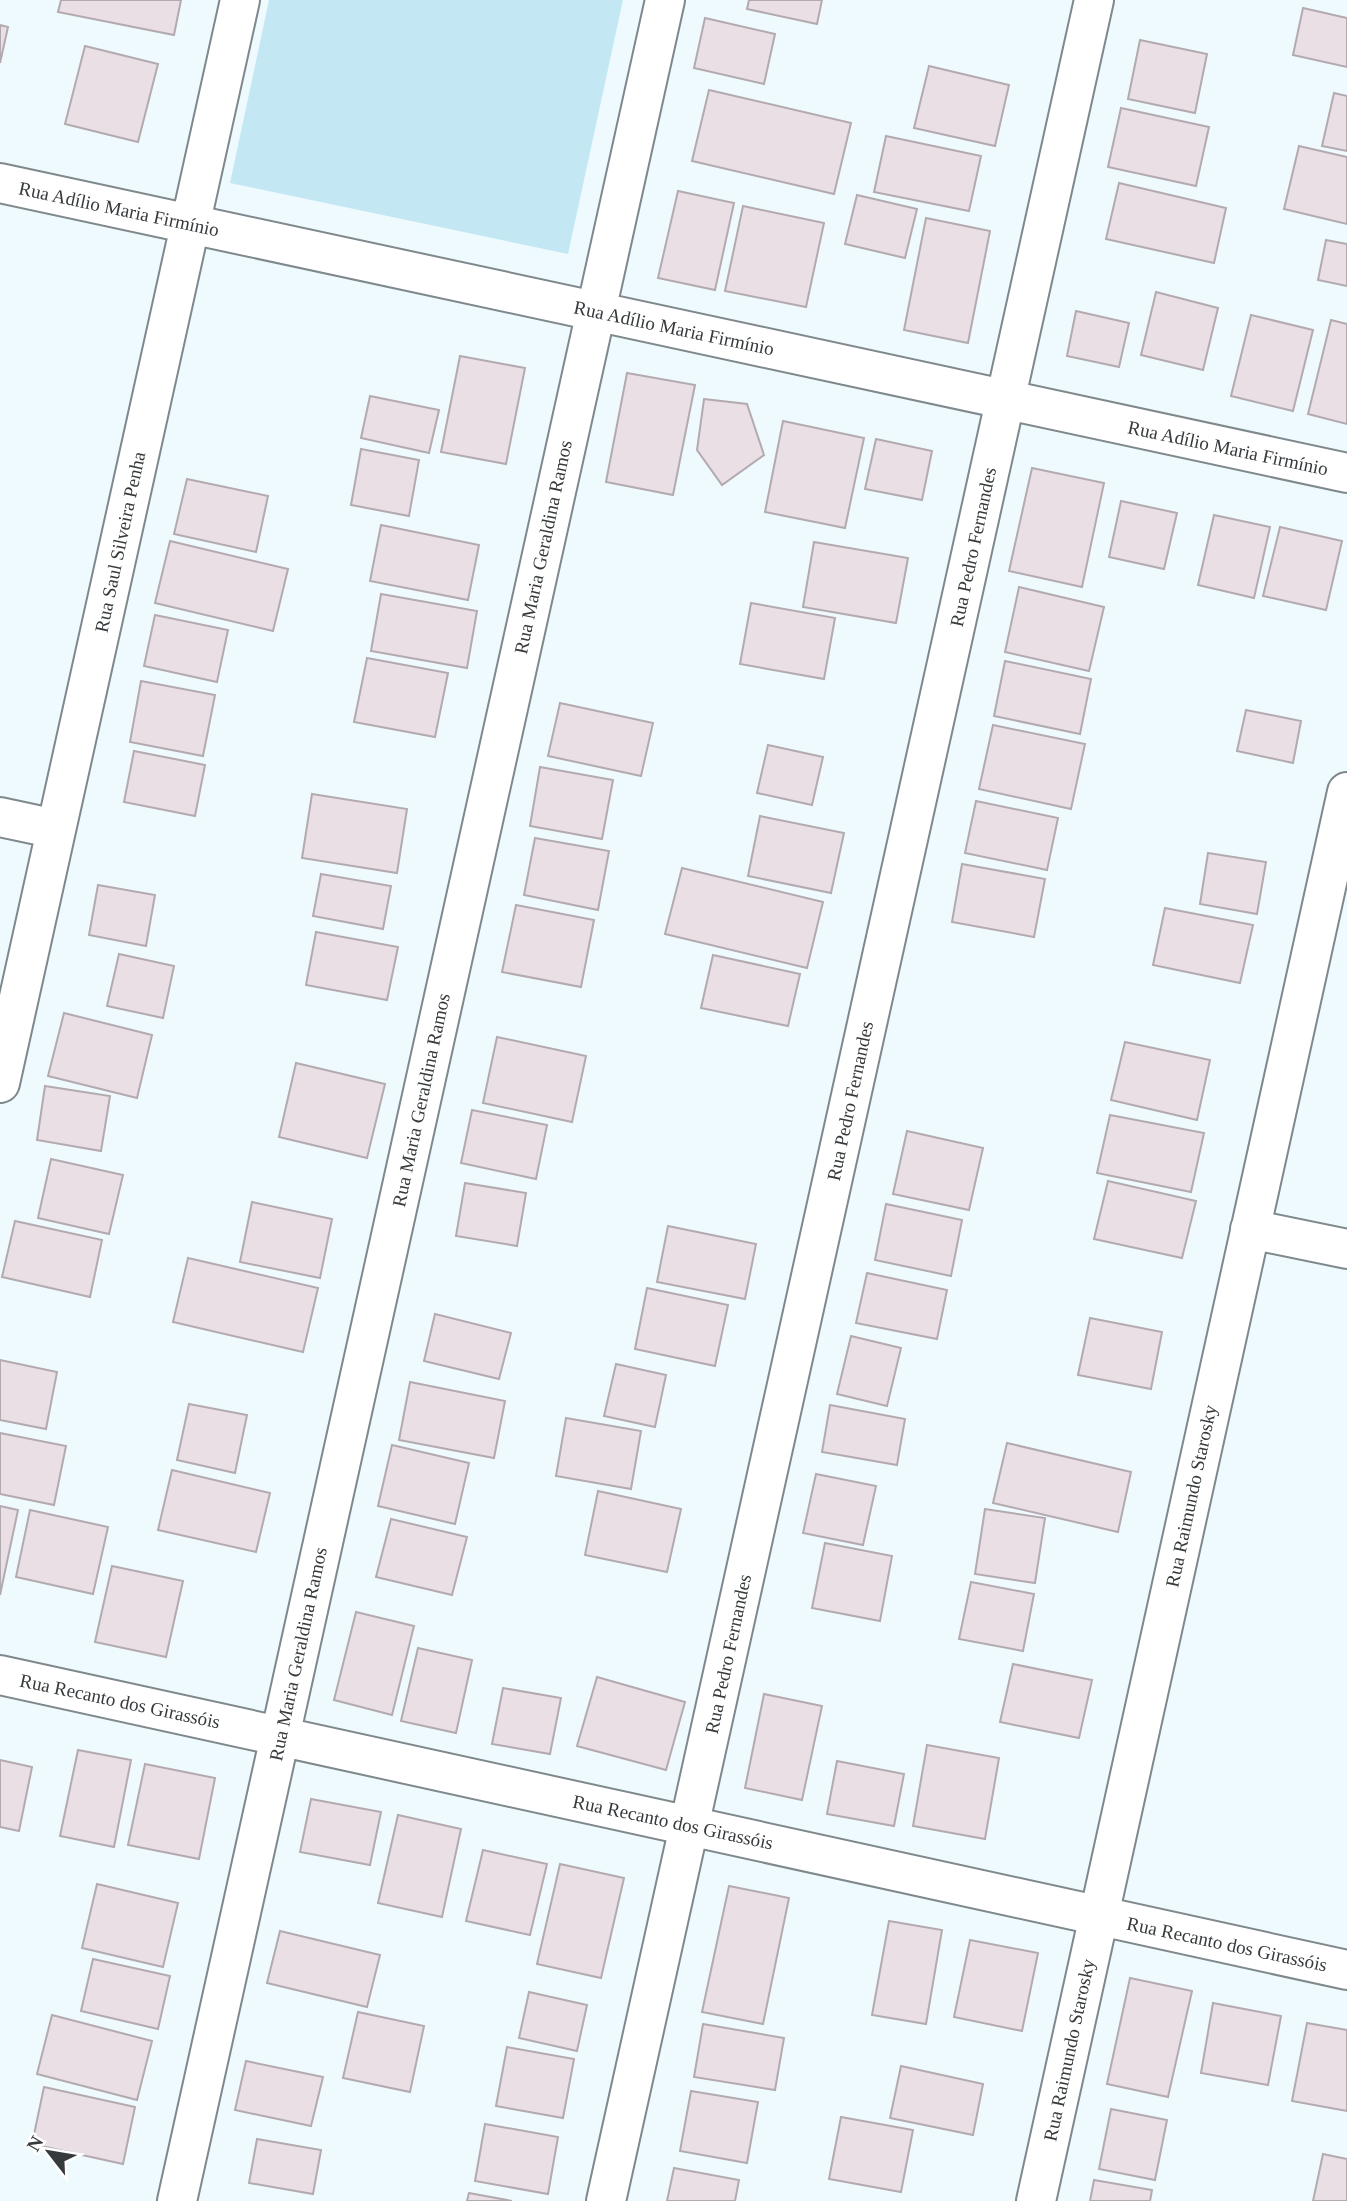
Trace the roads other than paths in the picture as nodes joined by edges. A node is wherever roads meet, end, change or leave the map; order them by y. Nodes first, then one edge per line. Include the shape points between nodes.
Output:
1 (240, 0) edge
2 (665, 0) edge
3 (1094, 0) edge
4 (0, 183) edge
5 (190, 224) junction
6 (596, 311) junction
7 (1005, 400) junction
8 (1347, 473) edge
9 (1347, 792) edge
10 (0, 817) edge
11 (56, 829) junction
12 (0, 1083) edge
13 (1250, 1229) junction
14 (1347, 1249) edge
15 (0, 1675) edge
16 (280, 1737) junction
17 (690, 1826) junction
18 (1099, 1915) junction
19 (1347, 1970) edge
20 (177, 2201) edge
21 (607, 2201) edge
22 (1036, 2201) edge

1 - 5 street, Rua Saul Silveira Penha
2 - 6 street, Rua Maria Geraldina Ramos
3 - 7 street, Rua Pedro Fernandes
4 - 5 street, Rua Adílio Maria Firmínio
5 - 6 street, Rua Adílio Maria Firmínio
5 - 11 street, Rua Saul Silveira Penha
6 - 7 street, Rua Adílio Maria Firmínio
6 - 16 street, Rua Maria Geraldina Ramos
7 - 8 street, Rua Adílio Maria Firmínio
7 - 17 street, Rua Pedro Fernandes
9 - 13 street, Rua Raimundo Starosky
10 - 11 street
11 - 12 street, Rua Saul Silveira Penha
13 - 14 street
13 - 18 street, Rua Raimundo Starosky
15 - 16 street, Rua Recanto dos Girassóis
16 - 17 street, Rua Recanto dos Girassóis
16 - 20 street, Rua Maria Geraldina Ramos
17 - 18 street, Rua Recanto dos Girassóis
17 - 21 street, Rua Pedro Fernandes
18 - 19 street, Rua Recanto dos Girassóis
18 - 22 street, Rua Raimundo Starosky

